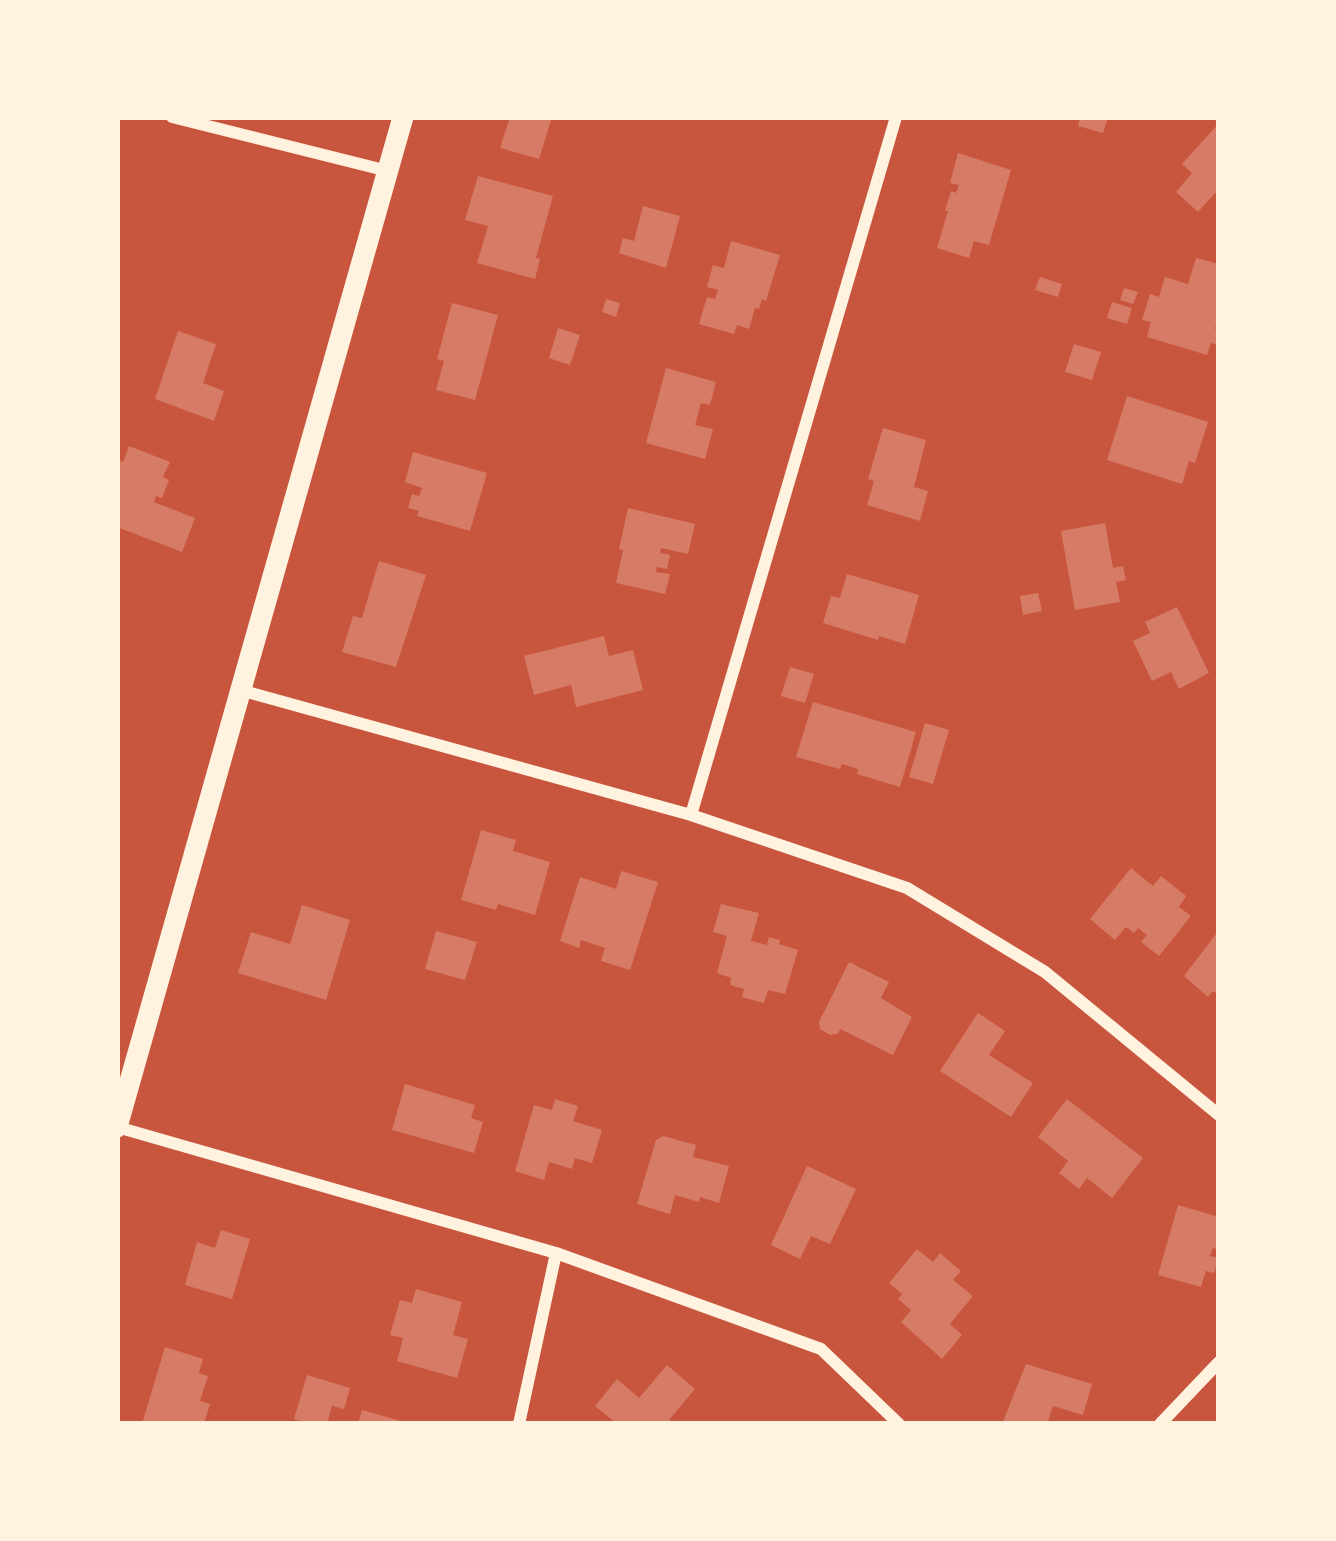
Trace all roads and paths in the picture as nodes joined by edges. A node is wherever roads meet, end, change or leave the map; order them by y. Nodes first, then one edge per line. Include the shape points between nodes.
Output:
1 (172, 117) edge
2 (404, 117) edge
3 (896, 117) edge
4 (388, 171) junction
5 (240, 689) junction
6 (691, 815) junction
7 (1219, 1115) edge
8 (117, 1127) edge
9 (556, 1253) junction
10 (1219, 1362) edge
11 (519, 1424) edge
12 (899, 1424) edge
13 (1160, 1424) edge

1 - 4 street
2 - 4 street
3 - 6 street
4 - 5 street
5 - 6 street
5 - 8 street
6 - 7 street via 907,888 1045,972
8 - 9 street
9 - 11 street
9 - 12 street via 821,1349
10 - 13 street

